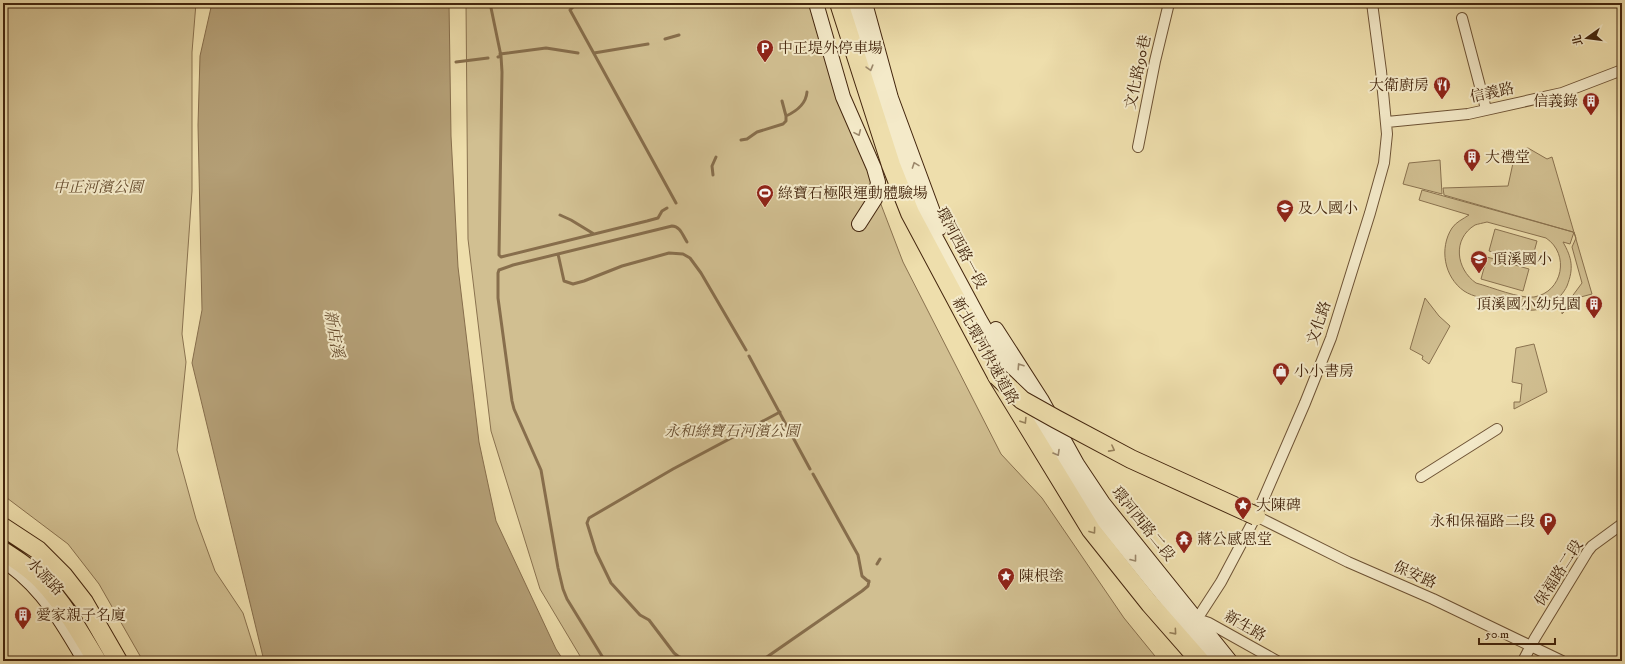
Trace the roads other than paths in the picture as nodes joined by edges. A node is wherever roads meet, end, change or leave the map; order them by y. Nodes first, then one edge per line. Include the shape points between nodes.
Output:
1 (816, 3) edge
2 (832, 3) edge
3 (839, 3) edge
4 (853, 3) edge
5 (865, 3) edge
6 (1169, 3) edge
7 (1372, 3) edge
8 (1462, 18) dead end
9 (1622, 70) edge
10 (1486, 109) junction
11 (1387, 122) junction
12 (1138, 147) dead end
13 (891, 165) junction
14 (859, 224) dead end
15 (997, 376) junction
16 (1036, 403) junction
17 (1497, 429) dead end
18 (1421, 477) dead end
19 (1256, 516) junction
20 (1622, 524) edge
21 (3, 527) edge
22 (3, 541) edge
23 (3, 551) edge
24 (3, 560) edge
25 (1192, 622) junction
26 (1531, 647) junction
27 (85, 661) edge
28 (97, 661) edge
29 (106, 661) edge
30 (118, 661) edge
31 (1200, 661) edge
32 (1220, 661) edge
33 (1230, 661) edge
34 (1277, 661) edge
35 (1523, 661) edge
36 (1562, 661) edge

1 -> 14 main road via 843,97 878,182 875,199
2 - 13 highway via 867,118
3 - 13 highway, 新北環河快速道路
4 -> 16 main road, 環河西路一段 via 877,92 922,212 980,320
16 -> 5 main road, 環河西路一段 via 936,220 891,98
6 - 12 street, 文化路90巷
7 - 11 street, 文化路
8 - 10 street
9 - 10 street, 信義路 via 1562,93
10 - 11 street, 信義路 via 1468,114
11 - 19 street, 文化路 via 1384,163 1336,322 1305,403
13 - 15 highway, 新北環河快速道路 via 910,213
15 -> 19 highway, bridge via 1022,400 1056,419 1131,459
15 -> 31 highway, 新北環河快速道路, bridge via 1091,530
16 - 25 main road, 環河西路二段 via 1104,503
17 - 18 street
19 - 25 street, 文化路 via 1221,582
19 - 26 street, 保安路
20 - 26 street, 保福路二段 via 1588,551
21 - 30 highway via 38,550 63,575 84,602
22 - 29 highway via 30,558 72,602
23 - 28 highway via 25,566 56,597 67,610
24 - 27 main road, 水源路 via 20,572 48,603
25 - 32 main road, 環河西路二段
25 - 33 main road, 環河西路二段
25 - 34 street, 新生路 via 1209,623
26 - 35 street, 保福路二段
26 - 36 street, 保安路

